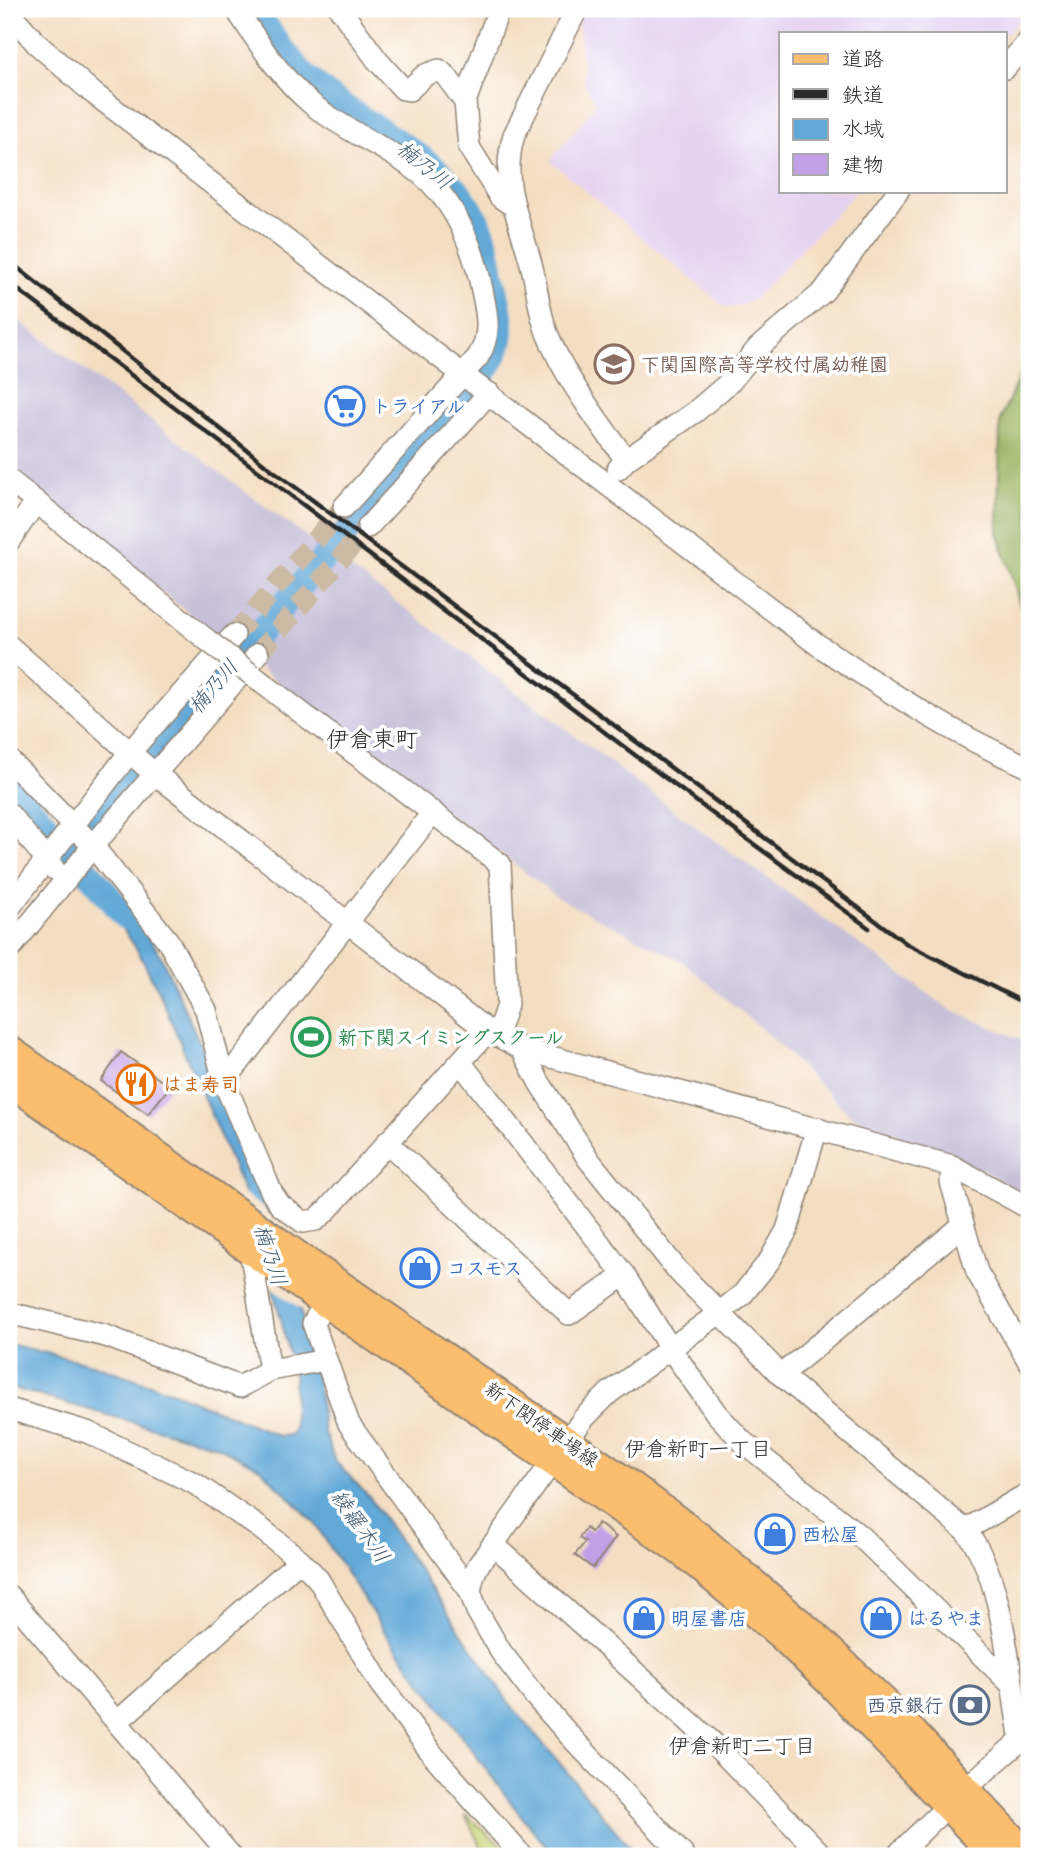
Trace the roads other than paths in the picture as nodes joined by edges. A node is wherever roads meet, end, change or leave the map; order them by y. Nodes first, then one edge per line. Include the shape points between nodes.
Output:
1 (236, 9) edge
2 (340, 9) edge
3 (499, 9) edge
4 (577, 9) edge
5 (13, 13) edge
6 (1029, 41) edge
7 (1006, 67) edge
8 (466, 102) junction
9 (897, 192) edge
10 (512, 205) junction
11 (463, 373) junction
12 (488, 393) junction
13 (625, 460) junction
14 (9, 480) edge
15 (605, 483) junction
16 (36, 502) junction
17 (344, 507) tunnel mouth
18 (368, 527) tunnel mouth
19 (9, 541) edge
20 (234, 635) tunnel mouth
21 (9, 646) edge
22 (258, 654) tunnel mouth
23 (9, 760) edge
24 (143, 763) junction
25 (1029, 766) edge
26 (433, 812) junction
27 (9, 814) edge
28 (82, 837) junction
29 (47, 857) junction
30 (67, 879) junction
31 (9, 908) edge
32 (348, 923) junction
33 (9, 950) edge
34 (493, 1033) junction
35 (522, 1049) junction
36 (9, 1050) edge
37 (460, 1063) junction
38 (9, 1081) edge
39 (224, 1082) junction
40 (817, 1128) junction
41 (387, 1142) junction
42 (952, 1166) junction
43 (1029, 1208) edge
44 (303, 1222) junction
45 (963, 1225) junction
46 (251, 1250) junction
47 (624, 1275) junction
48 (308, 1277) junction
49 (9, 1313) edge
50 (718, 1314) junction
51 (670, 1348) junction
52 (322, 1361) junction
53 (1029, 1362) edge
54 (275, 1369) junction
55 (781, 1375) junction
56 (9, 1409) edge
57 (559, 1450) junction
58 (1029, 1493) edge
59 (965, 1530) junction
60 (493, 1544) junction
61 (300, 1560) junction
62 (470, 1591) junction
63 (9, 1596) edge
64 (1011, 1684) junction
65 (117, 1722) junction
66 (1025, 1742) edge
67 (956, 1797) junction
68 (231, 1856) edge
69 (522, 1856) edge
70 (684, 1856) edge
71 (823, 1856) edge
72 (896, 1856) edge
73 (996, 1856) edge
74 (1028, 1856) edge

1 - 11 street via 285,77 311,103 421,174 444,199 474,256 489,325 486,344
2 - 8 street via 403,89 409,90 425,75 439,70
3 - 8 street
4 - 10 street via 514,135 509,152
5 - 11 street via 37,44 93,93
6 - 7 street
8 - 10 street via 469,147 500,197
9 - 13 street via 824,291 758,348 732,381
10 - 13 street via 546,331 583,399
11 - 12 street
11 - 17 street
12 - 15 street
12 - 18 street
13 - 15 street
14 - 16 street
15 - 25 street via 818,645 919,712 990,751
16 - 19 street
16 - 26 street, bridge via 207,640
20 - 24 street
21 - 24 street
22 - 24 street
23 - 28 street
24 - 28 street
24 - 28 street
24 - 32 street
26 - 32 street
26 - 34 street via 500,864 507,1005
27 - 29 street
28 - 29 street
28 - 30 street
28 - 39 street via 168,941 206,1010
29 - 30 street
29 - 31 street
30 - 33 street
32 - 34 street
32 - 39 street
34 - 35 street
34 - 37 street
35 - 40 street
35 - 50 street via 589,1160
36 - 48 main road, 新下関停車場線 via 232,1208
37 - 41 street
37 - 47 street
38 - 46 main road, 新下関停車場線
39 - 44 street via 272,1193
40 - 42 street
40 - 50 street via 787,1230 771,1260
41 - 44 street via 326,1211 316,1220
41 - 47 street via 569,1314
42 - 43 street
42 - 45 street via 951,1182
44 - 48 street
45 - 53 street via 977,1272
45 - 55 street
46 - 48 main road, 新下関停車場線
46 - 54 street
47 - 51 street
48 - 52 street
48 - 57 main road, 新下関停車場線
48 - 57 main road, 新下関停車場線
49 - 54 street via 106,1336 240,1387
50 - 51 street
50 - 55 street
51 - 57 street via 609,1393
51 - 64 street via 742,1441 860,1537
52 - 54 street
52 - 62 street via 349,1424
55 - 59 street
56 - 61 street via 87,1432 194,1483
57 - 60 street
57 - 67 main road, 新下関停車場線 via 699,1537 810,1632 885,1703
58 - 59 street
59 - 64 street via 976,1543 1000,1609
60 - 62 street via 474,1574
60 - 71 street via 713,1743
61 - 65 street
61 - 69 street via 318,1579 379,1682 433,1755
62 - 70 street via 501,1652 534,1695
63 - 65 street
64 - 66 street
65 - 68 street
66 - 67 street
67 - 72 street
67 - 73 main road, 新下関停車場線
67 - 74 main road, 新下関停車場線

